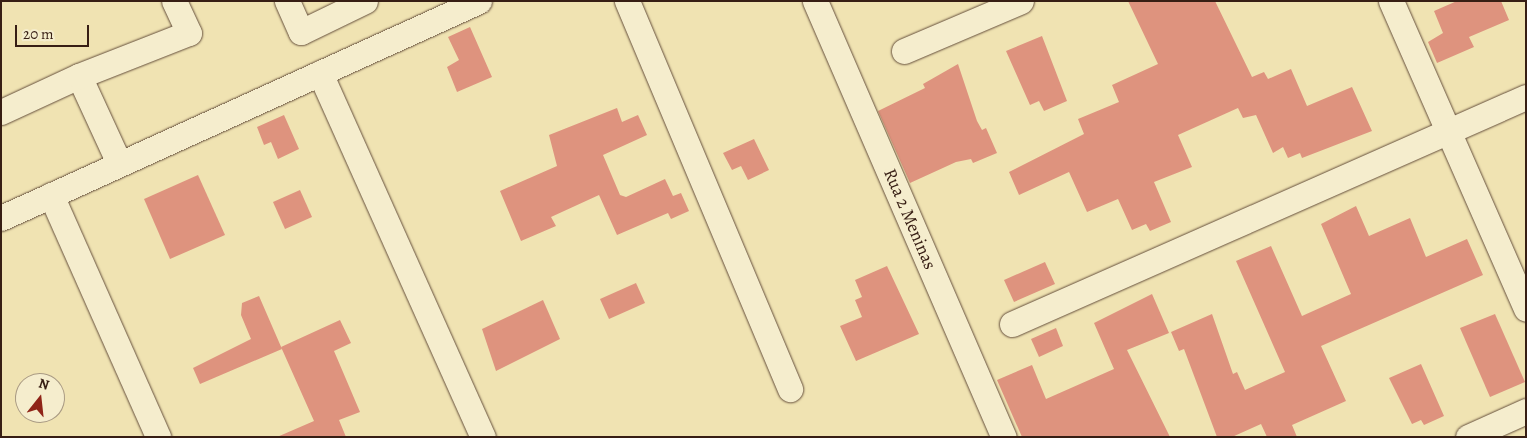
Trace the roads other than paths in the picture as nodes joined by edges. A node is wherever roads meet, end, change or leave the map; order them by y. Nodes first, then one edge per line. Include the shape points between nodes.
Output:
1 (174, 1) edge
2 (287, 1) edge
3 (365, 1) edge
4 (479, 1) edge
5 (627, 1) edge
6 (815, 1) edge
7 (1021, 1) edge
8 (1391, 1) edge
9 (904, 51) dead end
10 (320, 73) junction
11 (79, 76) junction
12 (1526, 97) edge
13 (1, 112) edge
14 (1448, 132) junction
15 (119, 163) junction
16 (51, 195) junction
17 (1, 218) edge
18 (1526, 309) edge
19 (1012, 324) dead end
20 (790, 389) dead end
21 (1526, 411) edge
22 (158, 437) edge
23 (483, 437) edge
24 (1004, 437) edge
25 (1468, 437) edge

1 - 11 street via 189,33
2 - 3 street via 301,32
4 - 10 street
5 - 20 street
6 - 24 street, Rua 2 Meninas
7 - 9 street
8 - 14 street
10 - 15 street
10 - 23 street
11 - 13 street
11 - 15 street
12 - 14 street
14 - 18 street
14 - 19 street
15 - 16 street
16 - 17 street
16 - 22 street
21 - 25 street

